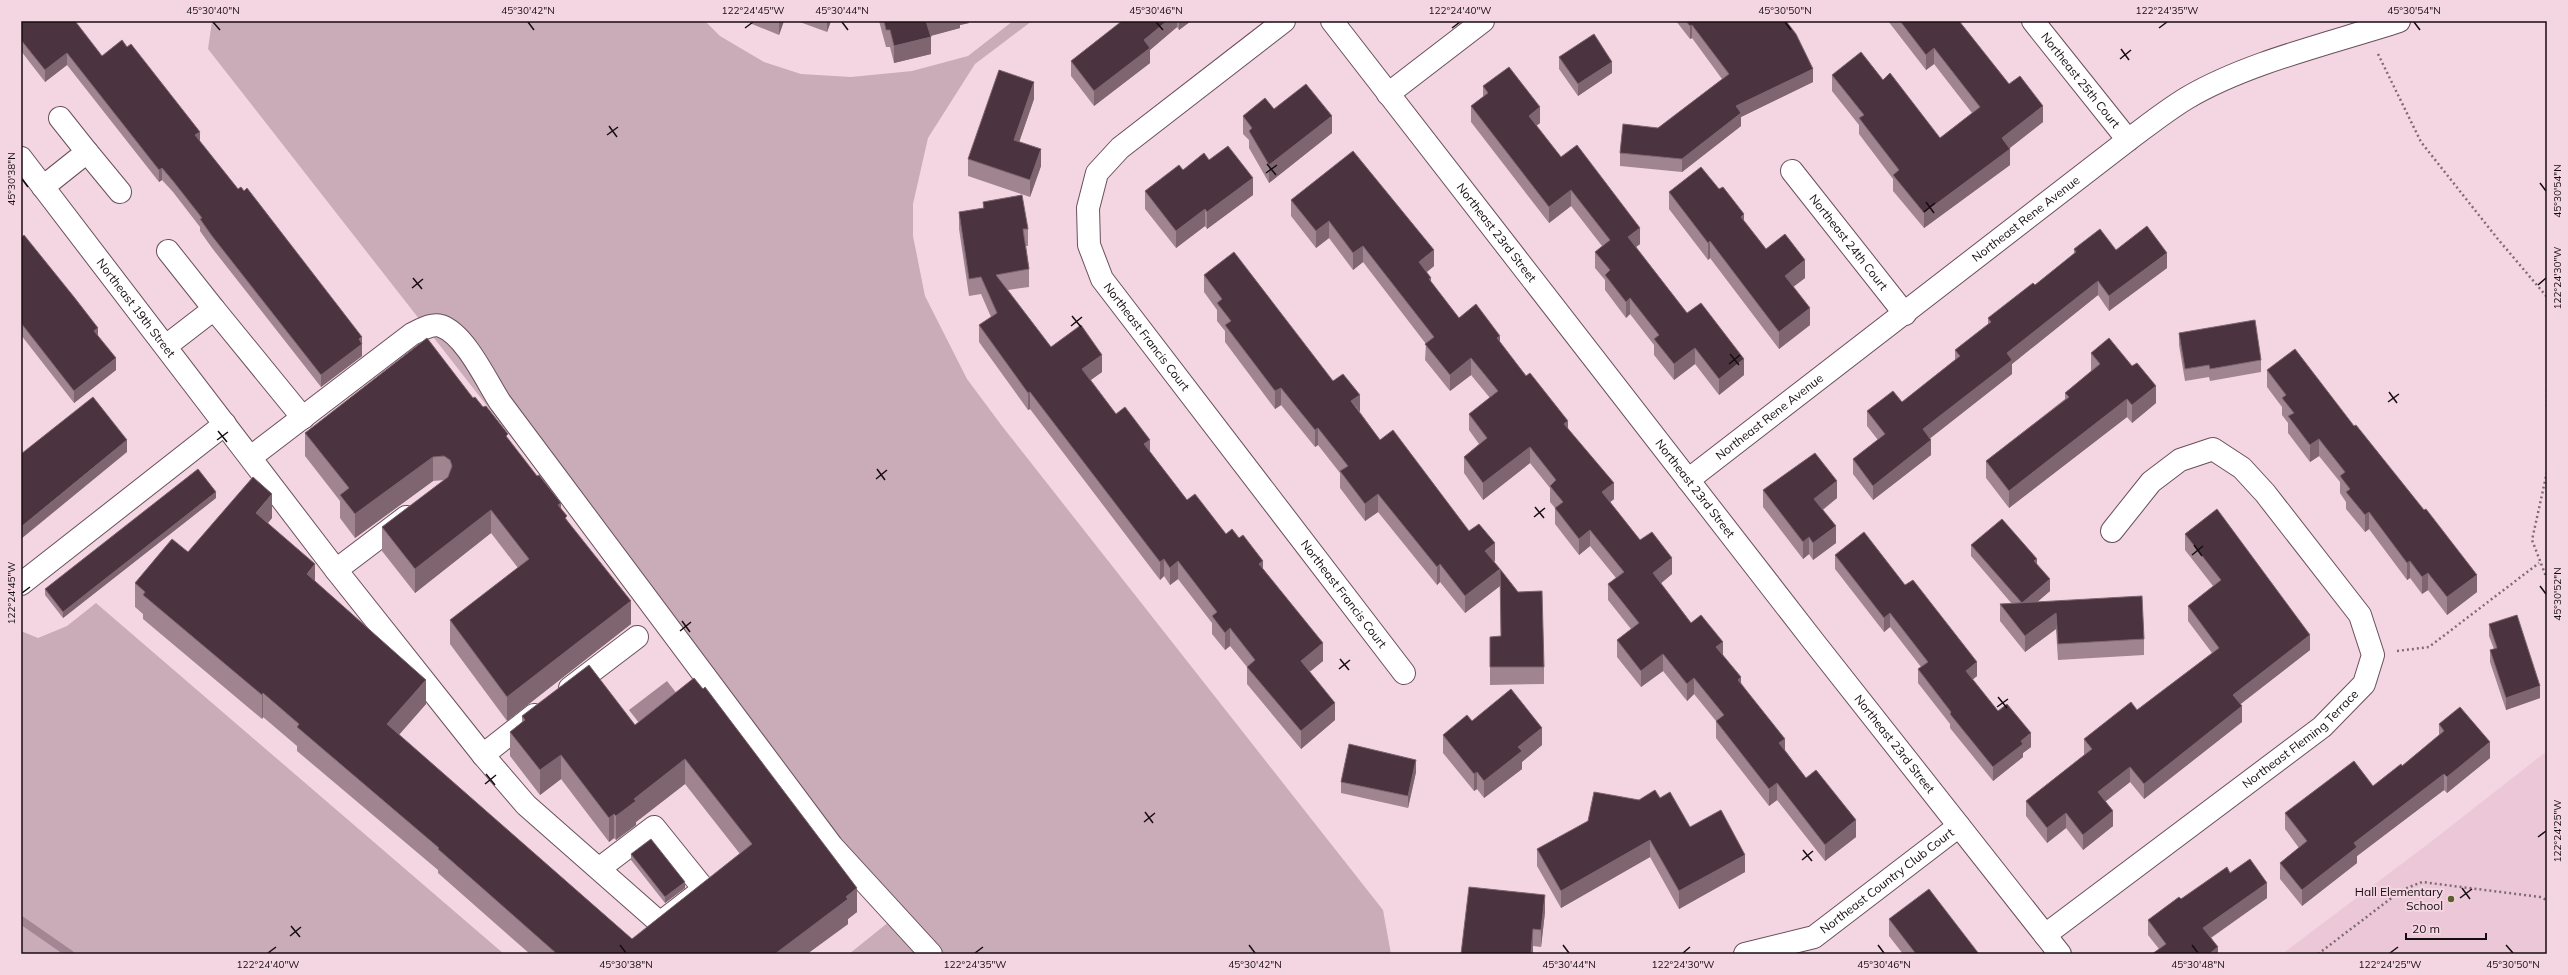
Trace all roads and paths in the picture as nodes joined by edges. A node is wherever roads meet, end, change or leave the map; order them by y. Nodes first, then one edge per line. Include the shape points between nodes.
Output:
1 (1284, 21) edge
2 (1332, 21) edge
3 (1483, 21) edge
4 (2033, 21) edge
5 (2399, 21) edge
6 (2366, 26) edge
7 (1388, 94) junction
8 (60, 118) dead end
9 (2128, 140) junction
10 (87, 152) junction
11 (23, 164) edge
12 (1792, 171) dead end
13 (43, 187) junction
14 (120, 192) dead end
15 (168, 250) dead end
16 (2547, 297) edge
17 (214, 309) junction
18 (1905, 314) junction
19 (166, 346) junction
20 (2547, 390) edge
21 (2547, 411) edge
22 (303, 418) junction
23 (225, 424) junction
24 (251, 457) junction
25 (2547, 472) edge
26 (1688, 480) junction
27 (422, 505) edge
28 (2112, 531) dead end
29 (2539, 563) junction
30 (336, 570) junction
31 (2547, 579) edge
32 (21, 584) edge
33 (637, 637) dead end
34 (2373, 655) junction
35 (1404, 673) dead end
36 (483, 755) junction
37 (1959, 826) junction
38 (600, 868) junction
39 (2547, 900) edge
40 (2045, 935) junction
41 (931, 954) edge
42 (1745, 954) edge
43 (2060, 954) edge
44 (2318, 954) edge

1 - 35 street, Northeast Francis Court via 1120,148 1102,168 1098,173 1088,208 1089,245 1102,279
2 - 7 street, Northeast 23rd Street
3 - 7 street
4 - 9 street, Northeast 25th Court
5 - 6 street, Northeast Rene Avenue
6 - 9 street, Northeast Rene Avenue via 2229,78 2188,98
6 - 16 path via 2421,142
7 - 26 street, Northeast 23rd Street
8 - 10 street
9 - 18 street, Northeast Rene Avenue
10 - 13 street
10 - 14 street
11 - 13 street, Northeast 19th Street
12 - 18 street, Northeast 24th Court
13 - 19 street, Northeast 19th Street
15 - 17 street
17 - 19 street
17 - 22 street
18 - 26 street, Northeast Rene Avenue
19 - 23 street, Northeast 19th Street
20 - 21 path
22 - 24 street
22 - 41 street via 412,334 427,327 441,326 452,332 466,348 500,402 832,846
23 - 24 street, Northeast 19th Street
23 - 32 street
24 - 30 street, Northeast 19th Street
25 - 29 path via 2532,540
26 - 37 street, Northeast 23rd Street
27 - 30 street
28 - 34 street via 2151,482 2180,460 2213,449 2242,468 2270,499 2360,615
29 - 31 path
29 - 34 path via 2429,647
30 - 36 street, Northeast 19th Street
33 - 36 street
34 - 40 street, Northeast Fleming Terrace via 2364,684 2322,727
36 - 38 street, Northeast 19th Street via 526,805
37 - 40 street, Northeast 23rd Street
37 - 42 street, Northeast Country Club Court via 1814,937
38 - 38 street, Northeast 19th Street via 660,923 704,889 654,827
39 - 44 path via 2469,886 2415,883 2402,890
40 - 43 street, Northeast 23rd Street

